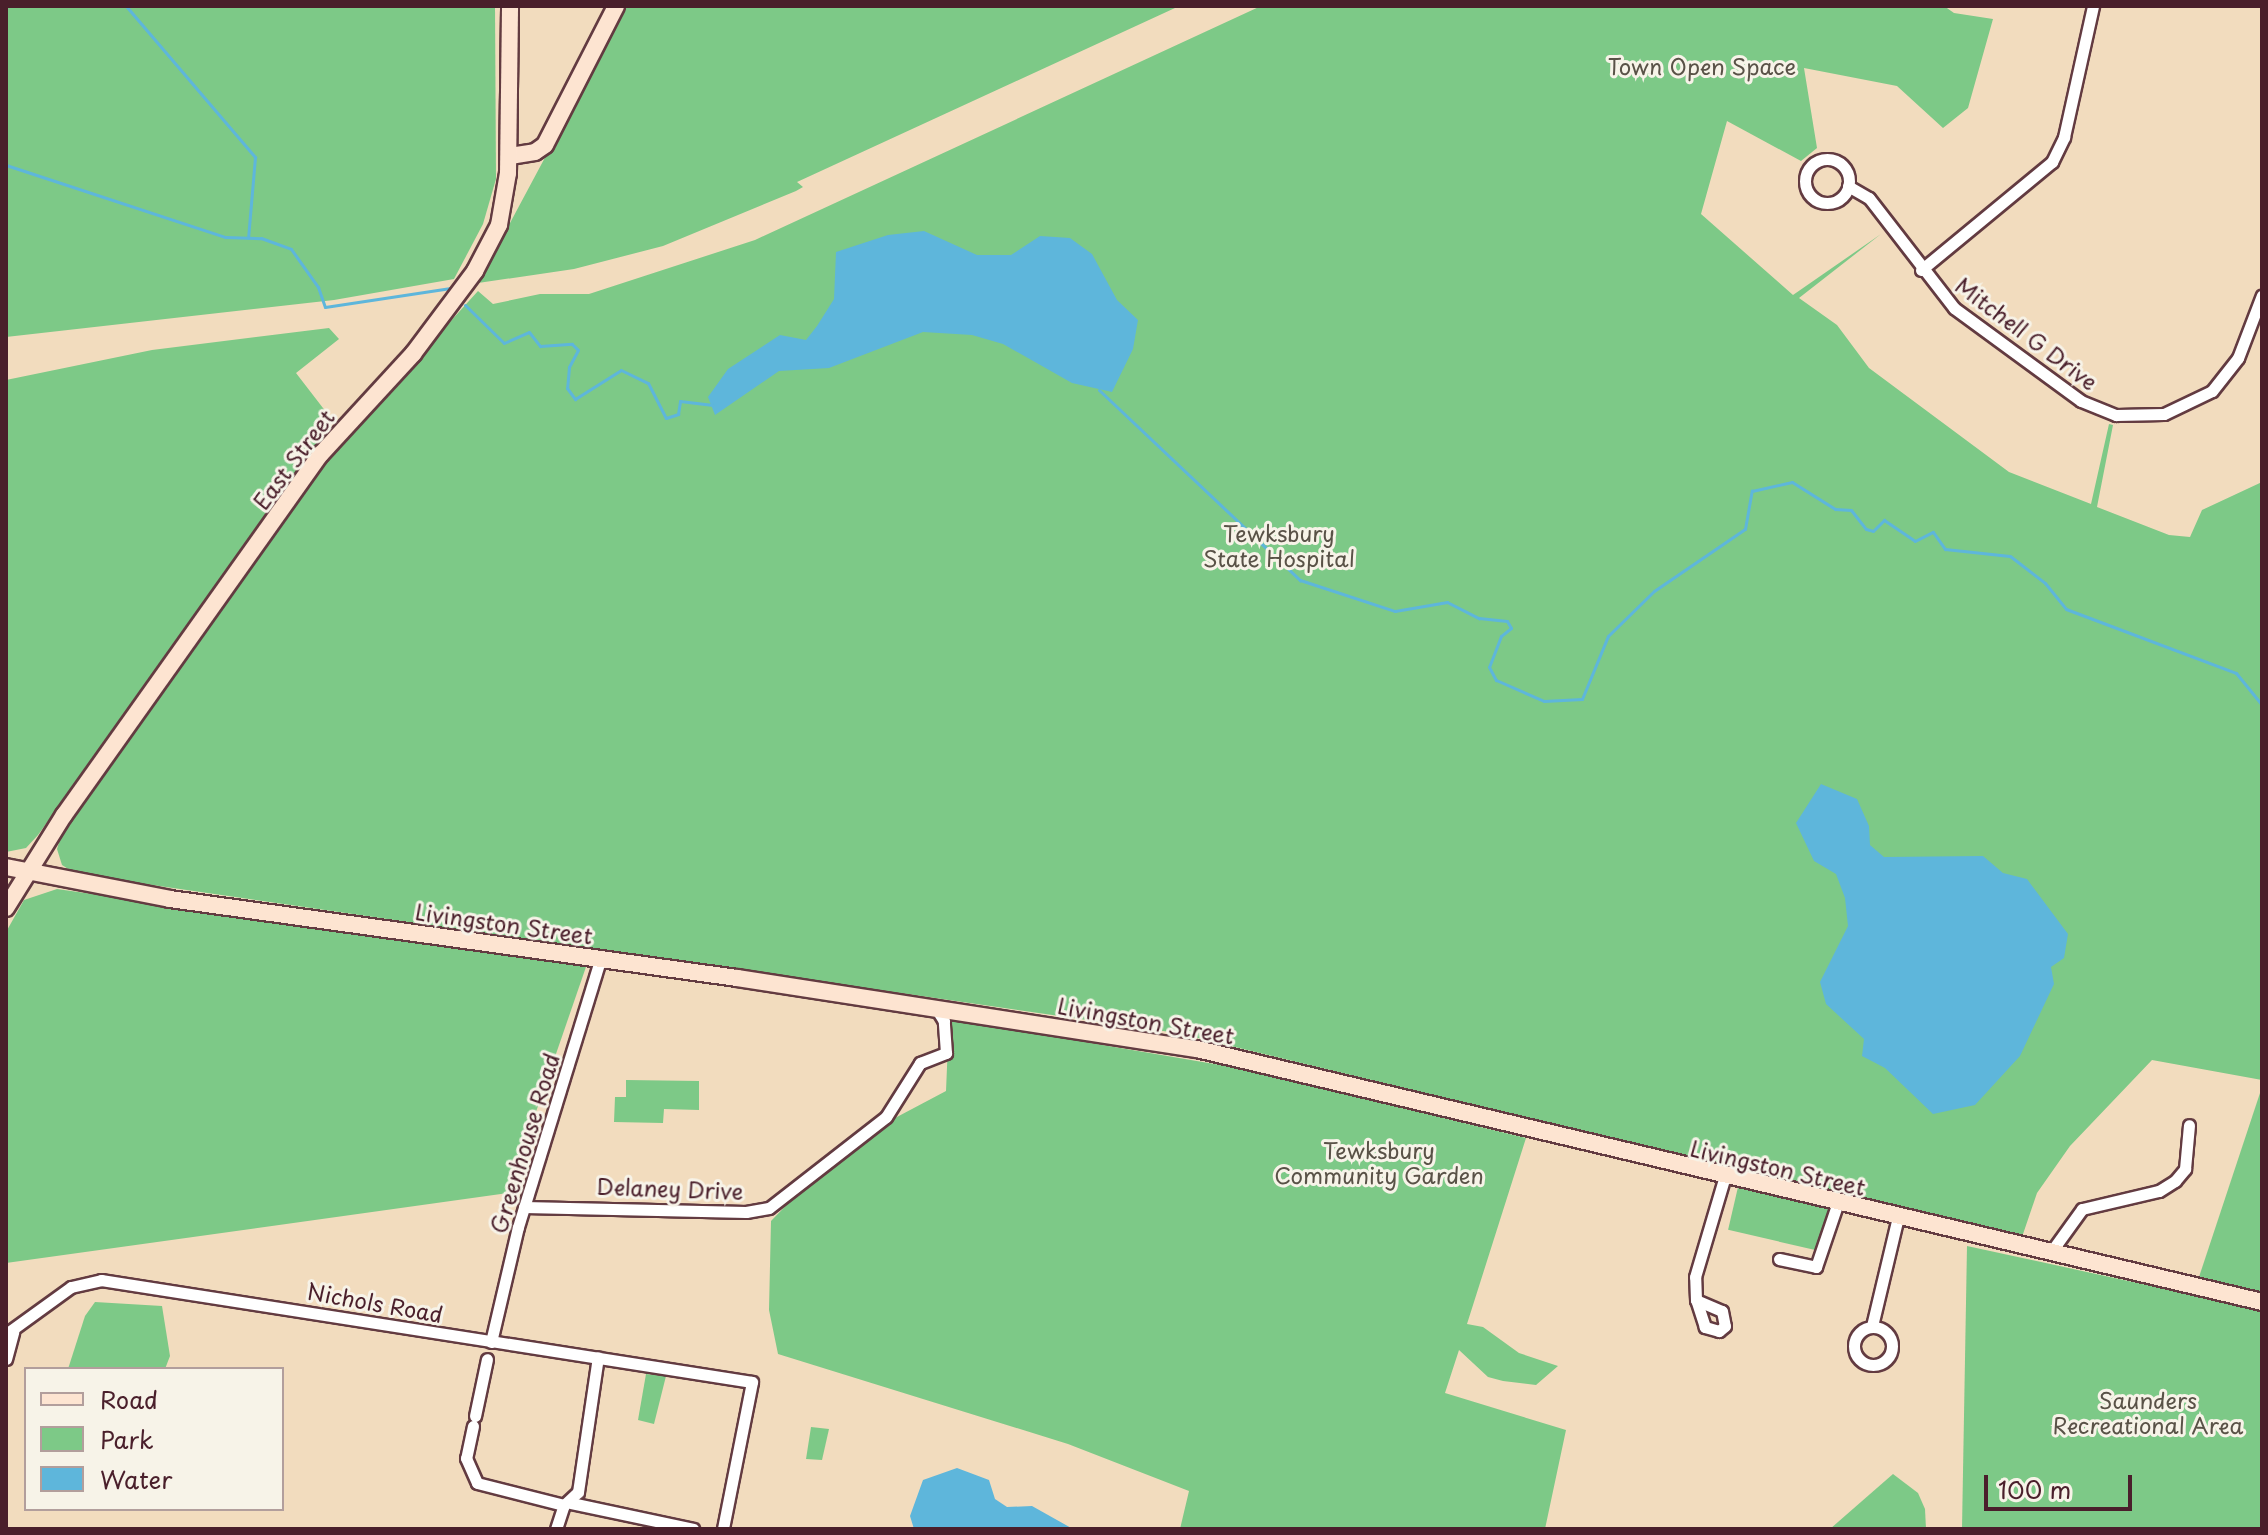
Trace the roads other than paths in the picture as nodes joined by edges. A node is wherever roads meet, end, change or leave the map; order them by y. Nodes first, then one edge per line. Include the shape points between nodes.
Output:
1 (510, 6) edge
2 (616, 6) edge
3 (2093, 6) edge
4 (510, 156) junction
5 (1848, 186) dead end
6 (1921, 270) junction
7 (2262, 295) edge
8 (6, 867) edge
9 (27, 873) junction
10 (6, 908) edge
11 (601, 958) junction
12 (937, 1010) junction
13 (2189, 1125) dead end
14 (1725, 1176) junction
15 (1838, 1202) junction
16 (524, 1207) junction
17 (1898, 1217) junction
18 (2051, 1252) junction
19 (1779, 1259) dead end
20 (1696, 1300) dead end
21 (2262, 1302) edge
22 (1872, 1326) dead end
23 (9, 1333) edge
24 (491, 1342) junction
25 (598, 1357) junction
26 (6, 1359) edge
27 (487, 1359) dead end
28 (568, 1504) junction
29 (556, 1529) edge
30 (693, 1529) edge
31 (723, 1529) edge

1 - 4 street, East Street
2 - 4 street via 550,138 535,152
3 - 6 street via 2056,156 2031,183
4 - 9 street, East Street via 499,225 462,291 321,454
5 - 6 street, Mitchell G Drive via 1869,198
6 - 7 street, Mitchell G Drive via 1954,308 2081,401 2133,418 2177,411 2218,385 2238,358
8 - 9 street, Livingston Street
9 - 10 street, East Street
9 - 11 street, Livingston Street via 222,907
11 - 12 street, Livingston Street
11 - 16 street, Greenhouse Road
12 - 14 street, Livingston Street via 1202,1050
12 - 16 street, Delaney Drive via 944,1021 946,1053 920,1063 886,1117 769,1208 746,1212
13 - 18 street via 2185,1169 2175,1181 2159,1191 2082,1209
14 - 15 street, Livingston Street
14 - 20 street via 1696,1265
15 - 17 street, Livingston Street
15 - 19 street via 1816,1267
16 - 24 street, Greenhouse Road
17 - 18 street, Livingston Street
17 - 22 street
18 - 21 street, Livingston Street
23 - 24 street, Nichols Road via 71,1287 101,1280
23 - 26 street
24 - 25 street, Nichols Road
25 - 28 street via 585,1456
25 - 31 street, Nichols Road via 752,1382
27 - 28 street via 466,1458 477,1483
28 - 29 street
28 - 30 street

